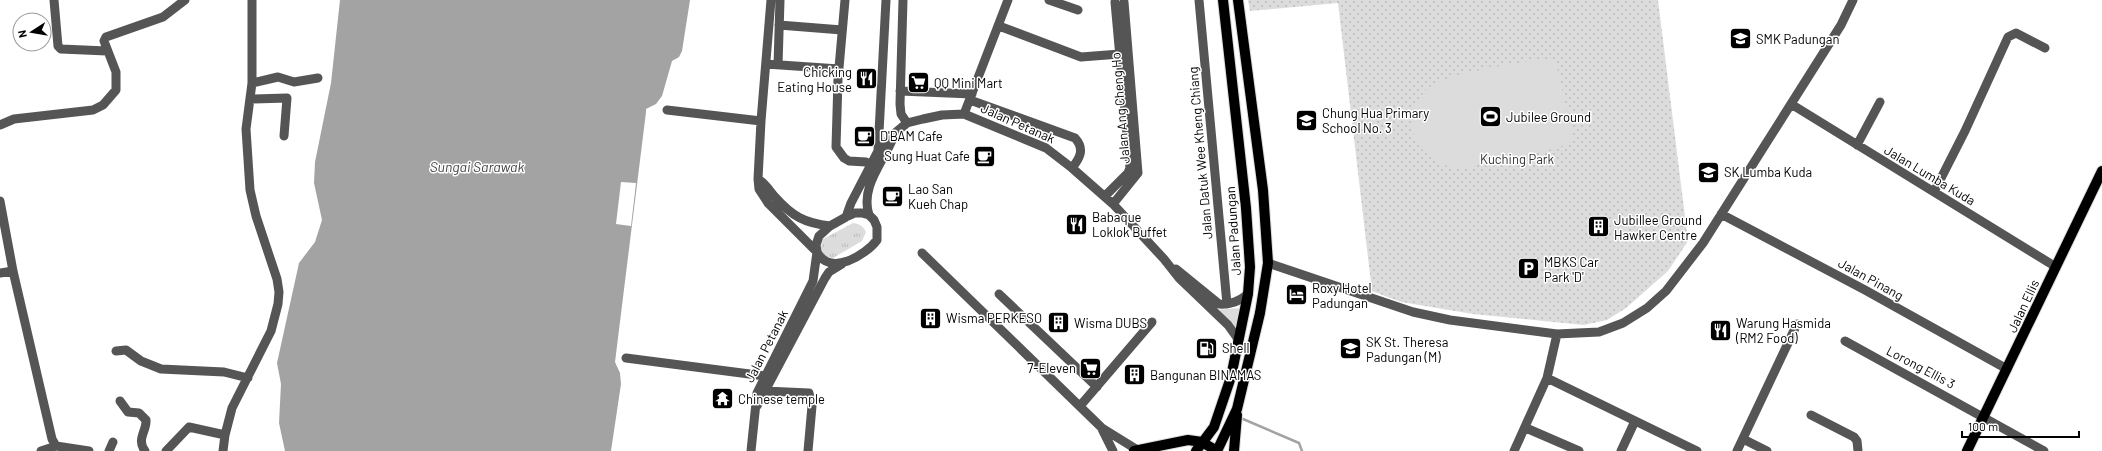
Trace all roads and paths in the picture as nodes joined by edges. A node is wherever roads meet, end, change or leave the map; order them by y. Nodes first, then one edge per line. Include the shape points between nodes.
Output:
1 (54, 0) edge
2 (185, 0) edge
3 (252, 0) edge
4 (771, 0) edge
5 (780, 0) edge
6 (845, 0) edge
7 (886, 0) edge
8 (903, 0) edge
9 (1008, 0) edge
10 (1049, 0) edge
11 (1199, 0) edge
12 (1222, 0) edge
13 (1238, 0) edge
14 (1854, 0) edge
15 (1122, 1) edge
16 (1078, 10) dead end
17 (779, 25) junction
18 (999, 26) junction
19 (842, 30) junction
20 (2045, 48) dead end
21 (106, 51) junction
22 (1120, 54) junction
23 (766, 64) junction
24 (778, 65) junction
25 (839, 69) junction
26 (318, 78) dead end
27 (252, 83) junction
28 (900, 92) junction
29 (971, 97) junction
30 (251, 99) junction
31 (1880, 102) dead end
32 (1791, 104) junction
33 (667, 110) dead end
34 (964, 114) junction
35 (761, 121) junction
36 (907, 123) junction
37 (0, 125) edge
38 (894, 133) junction
39 (284, 136) dead end
40 (1857, 145) junction
41 (878, 151) junction
42 (871, 165) junction
43 (1072, 168) junction
44 (2102, 172) edge
45 (758, 179) junction
46 (1934, 192) junction
47 (1105, 196) junction
48 (0, 201) edge
49 (1113, 204) junction
50 (1721, 214) junction
51 (869, 215) junction
52 (846, 217) junction
53 (830, 226) junction
54 (817, 252) junction
55 (922, 253) dead end
56 (1164, 259) junction
57 (1268, 263) junction
58 (842, 264) junction
59 (2056, 267) junction
60 (13, 271) junction
61 (0, 272) edge
62 (999, 294) dead end
63 (1248, 294) junction
64 (1227, 304) junction
65 (1152, 322) dead end
66 (1798, 324) dead end
67 (1558, 334) junction
68 (1238, 339) junction
69 (1845, 341) dead end
70 (116, 350) dead end
71 (626, 358) dead end
72 (2007, 369) junction
73 (765, 376) junction
74 (248, 378) junction
75 (1546, 378) junction
76 (1097, 388) junction
77 (765, 391) junction
78 (120, 401) dead end
79 (1080, 406) junction
80 (757, 407) junction
81 (1237, 409) junction
82 (1811, 415) dead end
83 (1983, 416) junction
84 (1635, 421) junction
85 (1102, 428) junction
86 (1526, 428) junction
87 (225, 435) junction
88 (1743, 439) junction
89 (113, 442) dead end
90 (56, 446) junction
91 (1199, 447) edge
92 (1135, 450) edge
93 (41, 451) edge
94 (89, 451) edge
95 (109, 451) edge
96 (145, 451) edge
97 (166, 451) edge
98 (223, 451) edge
99 (752, 451) edge
100 (808, 451) edge
101 (1113, 451) edge
102 (1217, 451) edge
103 (1234, 451) edge
104 (1514, 451) edge
105 (1579, 451) edge
106 (1621, 451) edge
107 (1697, 451) edge
108 (1737, 451) edge
109 (1767, 451) edge
110 (1858, 451) edge
111 (1967, 451) edge
112 (2044, 451) edge

1 - 21 street via 58,46 61,49
2 - 21 street via 163,17 106,37
3 - 27 street
4 - 23 street
5 - 17 street
6 - 19 street
7 - 41 street
8 - 28 street
9 - 18 street
10 - 16 street
11 - 64 street, Jalan Datuk Wee Kheng Chiang
12 - 63 main road, Jalan Padungan via 1246,208 1250,267
13 - 57 main road via 1263,190
14 - 32 street
15 - 22 street, Jalan Ang Cheng Ho
15 - 49 street, Jalan Ang Cheng Ho via 1138,173
17 - 19 street
17 - 24 street
18 - 22 street via 1081,57
18 - 29 street
19 - 25 street
20 - 46 street via 2016,34 2008,37
21 - 37 street via 116,72 116,90 103,105 93,110 14,119
22 - 47 street, Jalan Ang Cheng Ho via 1130,168
23 - 24 street
23 - 35 street
24 - 25 street
25 - 42 street via 836,147 849,161 866,162
26 - 27 street via 294,82 278,77
27 - 30 street
28 - 29 street
28 - 36 street via 901,114
29 - 34 street
29 - 43 street via 1075,138 1081,147 1079,158
30 - 39 street via 287,98
30 - 74 street via 246,129 250,190 279,292 271,331
31 - 40 street
32 - 40 street, Jalan Lumba Kuda
32 - 50 street
33 - 35 street
34 - 36 street, Jalan Petanak via 942,115
34 - 43 street, Jalan Petanak via 1046,148
35 - 45 street
36 - 38 street, Jalan Petanak
38 - 41 street, Jalan Petanak
38 - 51 street via 868,189 866,199
40 - 46 street, Jalan Lumba Kuda
41 - 42 street, Jalan Petanak
42 - 52 street, Jalan Petanak
43 - 47 street, Jalan Petanak
44 - 59 main road, Jalan Ellis
45 - 53 street via 794,216 810,224
45 - 54 street via 768,203
46 - 59 street, Jalan Lumba Kuda
47 - 49 street, Jalan Petanak
48 - 60 street
49 - 56 street, Jalan Petanak
50 - 67 street via 1666,291 1647,308 1623,323 1599,332
50 - 72 street, Jalan Pinang
51 - 52 street via 855,213
51 - 58 street via 877,227 877,240 867,250
52 - 53 street
53 - 54 street via 819,236
54 - 58 street via 823,261
54 - 73 street, Jalan Petanak via 810,287
55 - 79 street
56 - 64 street, Jalan Petanak via 1212,300 1219,304
56 - 68 street, Jalan Petanak via 1199,299 1228,325
57 - 67 street via 1413,312 1450,320
57 - 81 main road via 1260,313
58 - 77 street, Jalan Petanak via 829,272 825,278
59 - 72 main road, Jalan Ellis
60 - 61 street
60 - 90 street via 52,439
62 - 76 street
63 - 64 street via 1238,301
63 - 68 main road, Jalan Padungan
65 - 76 street
66 - 88 street
67 - 75 street
68 - 91 main road, Jalan Padungan via 1231,377 1221,409 1214,427
69 - 83 street, Lorong Ellis 3
70 - 74 street via 126,350 141,361 161,369 224,372
71 - 73 street
72 - 83 main road, Jalan Ellis
73 - 80 street, Jalan Petanak via 757,393
74 - 87 street via 232,408
75 - 84 street
75 - 86 street
76 - 79 street
77 - 80 street, Jalan Petanak
77 - 100 street via 809,392 812,406
78 - 96 street via 128,412 139,413 146,420 141,435
79 - 85 street
80 - 99 street, Jalan Petanak
81 - 102 main road
81 - 103 main road
82 - 110 street via 1854,437
83 - 111 main road, Jalan Ellis
83 - 112 street, Lorong Ellis 3
84 - 106 street
84 - 107 street
85 - 92 street
85 - 101 street
86 - 104 street
86 - 105 street
87 - 97 street via 189,427
87 - 98 street
88 - 108 street
88 - 109 street
89 - 95 street
90 - 93 street
90 - 94 street
91 - 92 main road via 1188,440
91 - 102 main road

